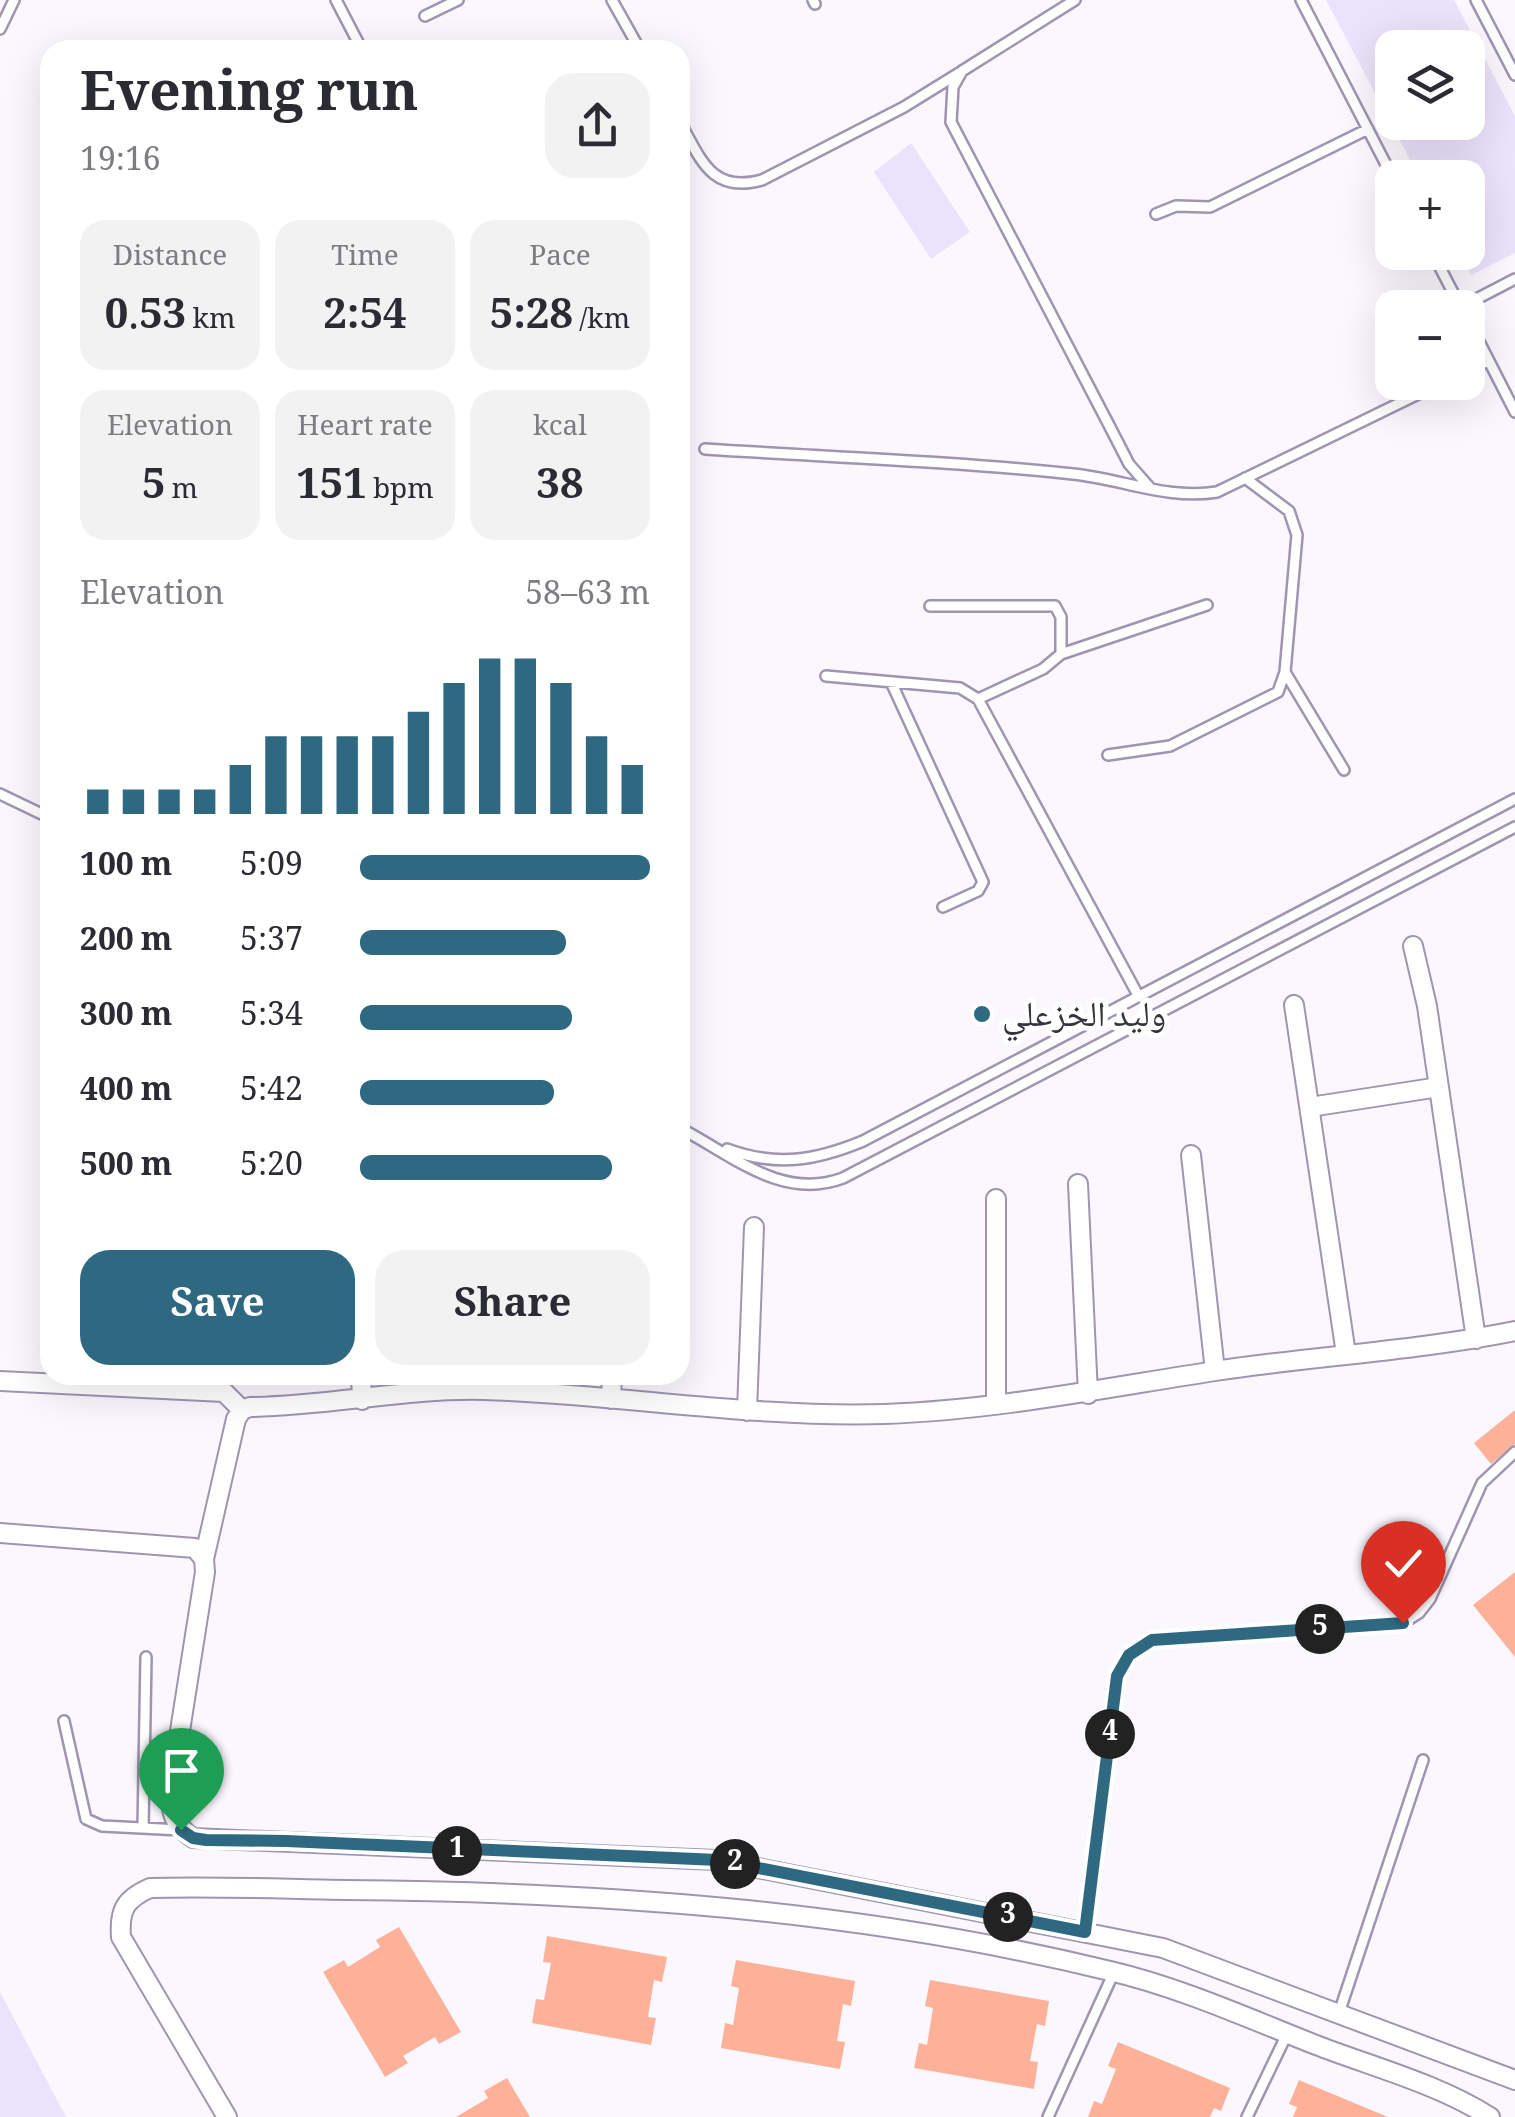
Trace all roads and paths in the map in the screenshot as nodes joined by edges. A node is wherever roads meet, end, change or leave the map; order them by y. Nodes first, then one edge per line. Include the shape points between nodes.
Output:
1 (14, 0) edge
2 (336, 0) edge
3 (458, 0) edge
4 (612, 0) edge
5 (1075, 0) edge
6 (1301, 0) edge
7 (1476, 0) edge
8 (425, 16) dead end
9 (0, 29) edge
10 (357, 40) edge
11 (634, 40) edge
12 (962, 72) junction
13 (1515, 75) edge
14 (1368, 129) junction
15 (690, 140) edge
16 (1384, 160) edge
17 (1156, 214) dead end
18 (1515, 279) edge
19 (1485, 295) edge
20 (1485, 354) edge
21 (1488, 360) junction
22 (1485, 362) edge
23 (1406, 400) edge
24 (1515, 412) edge
25 (705, 449) dead end
26 (1245, 478) junction
27 (1151, 489) junction
28 (1207, 605) dead end
29 (930, 606) dead end
30 (1061, 654) junction
31 (1285, 672) junction
32 (826, 676) dead end
33 (891, 682) junction
34 (978, 699) junction
35 (1108, 756) dead end
36 (1344, 770) dead end
37 (0, 794) edge
38 (1515, 800) edge
39 (40, 813) edge
40 (1515, 827) edge
41 (942, 907) dead end
42 (1413, 946) dead end
43 (1139, 996) junction
44 (1294, 1005) dead end
45 (1439, 1087) junction
46 (1310, 1107) junction
47 (690, 1133) edge
48 (704, 1140) junction
49 (1191, 1155) dead end
50 (1078, 1184) dead end
51 (996, 1199) dead end
52 (754, 1228) dead end
53 (1515, 1332) edge
54 (1476, 1339) junction
55 (1346, 1354) junction
56 (1215, 1371) junction
57 (0, 1381) edge
58 (40, 1381) edge
59 (225, 1385) edge
60 (361, 1385) edge
61 (612, 1385) edge
62 (1088, 1394) junction
63 (611, 1399) junction
64 (362, 1400) junction
65 (996, 1404) junction
66 (242, 1410) junction
67 (747, 1410) junction
68 (1515, 1452) edge
69 (0, 1534) edge
70 (204, 1559) junction
71 (146, 1656) dead end
72 (64, 1721) dead end
73 (1423, 1760) dead end
74 (143, 1828) junction
75 (181, 1830) junction
76 (1085, 1932) junction
77 (1114, 1972) junction
78 (1339, 2014) junction
79 (1287, 2034) junction
80 (1515, 2080) edge
81 (227, 2117) edge
82 (1048, 2117) edge
83 (1247, 2117) edge
84 (1490, 2117) edge

1 - 9 lane
2 - 10 lane
3 - 8 lane
4 - 11 lane
5 - 12 lane
6 - 14 lane
7 - 13 lane
12 - 15 lane via 744,185 706,169
12 - 27 lane via 951,122 1110,429
14 - 16 lane
14 - 17 lane via 1210,207 1176,206
18 - 19 lane
20 - 21 lane
21 - 22 lane
21 - 24 lane
23 - 26 lane
25 - 27 lane via 1077,474
26 - 27 lane via 1198,495
26 - 31 lane via 1289,511 1297,535
28 - 30 lane
29 - 30 lane via 1056,606
30 - 34 lane
31 - 35 lane via 1278,692 1170,746
31 - 36 lane
32 - 33 lane
33 - 34 lane via 960,688
33 - 41 lane via 984,882
34 - 43 lane
37 - 39 lane
38 - 43 lane
40 - 48 lane via 823,1186 788,1184
42 - 45 street
43 - 48 lane via 834,1153 768,1161
44 - 46 street
45 - 46 street
45 - 54 street
46 - 55 street
47 - 48 lane
49 - 56 street
50 - 62 street
51 - 65 street
52 - 67 street
53 - 54 street
54 - 55 street
55 - 56 street
56 - 62 street
57 - 58 street
59 - 66 street
60 - 64 street
61 - 63 street
62 - 65 street
63 - 64 street via 449,1390
63 - 67 street
64 - 66 street
65 - 67 street via 885,1414
66 - 70 street
68 - 76 lane via 1482,1483 1430,1599 1403,1623 1152,1640 1129,1655 1117,1676
69 - 70 street via 195,1548
70 - 75 street via 170,1788
71 - 74 lane
72 - 74 lane via 86,1818 102,1826
73 - 78 lane
74 - 75 lane
75 - 76 street via 206,1840 718,1860
76 - 78 street via 1163,1948
77 - 79 street
77 - 81 street via 941,1936 623,1899 150,1888 130,1897 120,1915 122,1937
77 - 82 lane
78 - 80 street
79 - 83 lane
79 - 84 street

